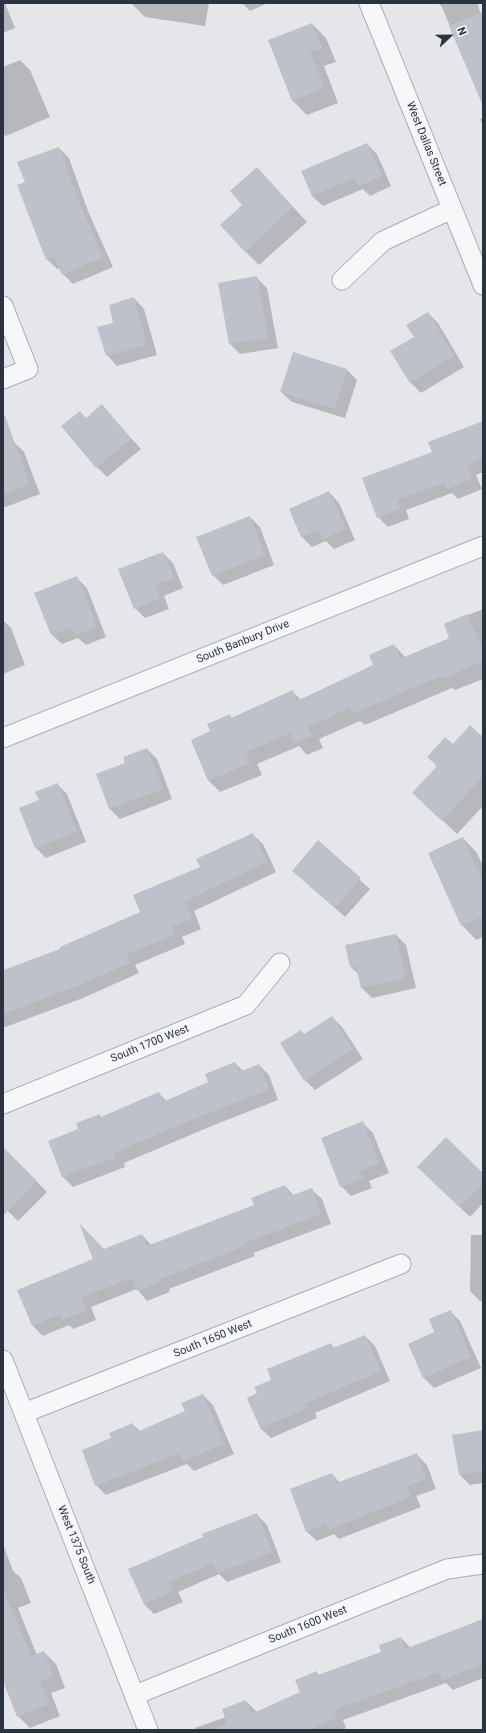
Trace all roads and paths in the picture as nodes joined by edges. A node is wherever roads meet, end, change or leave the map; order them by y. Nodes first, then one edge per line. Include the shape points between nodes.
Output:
1 (369, 3) edge
2 (452, 209) junction
3 (342, 280) dead end
4 (483, 285) edge
5 (3, 306) edge
6 (3, 379) edge
7 (483, 546) edge
8 (3, 738) edge
9 (280, 962) dead end
10 (3, 1104) edge
11 (401, 1264) dead end
12 (3, 1360) edge
13 (24, 1413) junction
14 (483, 1564) edge
15 (135, 1695) junction
16 (148, 1730) edge

1 - 2 street, West Dallas Street
2 - 3 street via 383,241
2 - 4 street, West Dallas Street
5 - 6 street via 28,369
7 - 8 street, South Banbury Drive
9 - 10 street, South 1700 West via 246,1005
11 - 13 street, South 1650 West
12 - 13 street, West 1375 South
13 - 15 street, West 1375 South
14 - 15 street, South 1600 West via 447,1569
15 - 16 street, West 1375 South

